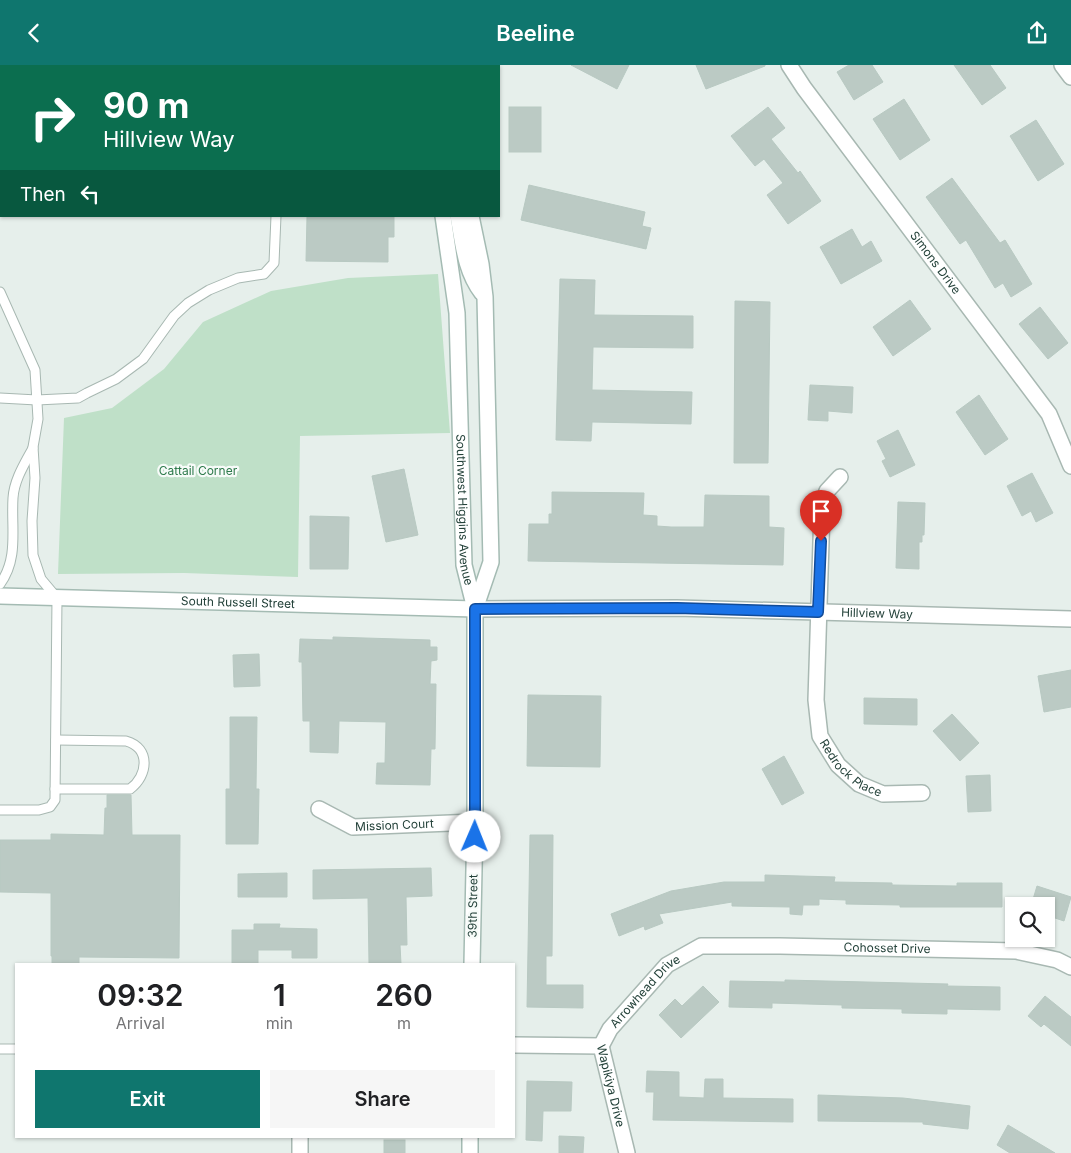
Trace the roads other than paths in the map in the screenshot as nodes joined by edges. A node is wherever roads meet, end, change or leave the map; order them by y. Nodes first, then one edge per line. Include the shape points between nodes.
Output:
1 (789, 65) edge
2 (1062, 65) edge
3 (1071, 77) edge
4 (276, 217) edge
5 (443, 217) edge
6 (458, 217) edge
7 (471, 217) edge
8 (0, 292) edge
9 (485, 297) junction
10 (0, 398) edge
11 (37, 400) junction
12 (33, 447) junction
13 (1071, 466) edge
14 (840, 477) dead end
15 (0, 584) edge
16 (0, 596) edge
17 (57, 598) junction
18 (475, 609) junction
19 (818, 612) junction
20 (1071, 619) edge
21 (56, 740) junction
22 (55, 789) junction
23 (922, 793) dead end
24 (319, 809) dead end
25 (0, 810) edge
26 (475, 822) junction
27 (700, 946) joint
28 (472, 963) edge
29 (1071, 967) edge
30 (515, 1045) edge
31 (601, 1046) junction
32 (0, 1049) edge
33 (15, 1049) edge
34 (300, 1138) edge
35 (470, 1138) edge
36 (300, 1153) edge
37 (470, 1153) edge
38 (627, 1153) edge

1 - 13 street, Simons Drive via 1048,414
2 - 3 street
4 - 11 lane via 274,263 264,274 238,278 188,303 174,316 143,359 116,379 78,398
5 - 18 street, Southwest Higgins Avenue via 457,313 464,565
6 - 9 street via 469,269 474,283
7 - 9 street, Southwest Higgins Avenue
8 - 11 lane via 35,370
9 - 18 street, Southwest Higgins Avenue via 490,562
10 - 11 lane
11 - 12 lane via 38,419
12 - 15 lane via 13,496 12,555
12 - 17 lane via 33,555 41,579
14 - 19 street, Redrock Place via 827,491 822,510
16 - 17 street, South Russell Street
17 - 18 street, South Russell Street
17 - 21 lane
18 - 19 street, Hillview Way via 677,608
18 - 26 street, 39th Street
19 - 20 street, Hillview Way
19 - 23 street, Redrock Place via 816,700 820,736 838,765 859,784 883,794
21 - 22 lane
21 - 22 lane via 126,741 139,748 144,758 144,769 143,776 130,789
22 - 25 lane via 55,800 50,807
24 - 26 street, Mission Court via 353,827
26 - 28 street, 39th Street
27 - 29 street, Cohosset Drive via 1016,951 1057,960
27 - 31 street, Arrowhead Drive via 667,965 610,1029
30 - 31 street, Wapikiya Drive
31 - 38 street, Wapikiya Drive
32 - 33 lane
34 - 36 street
35 - 37 street

